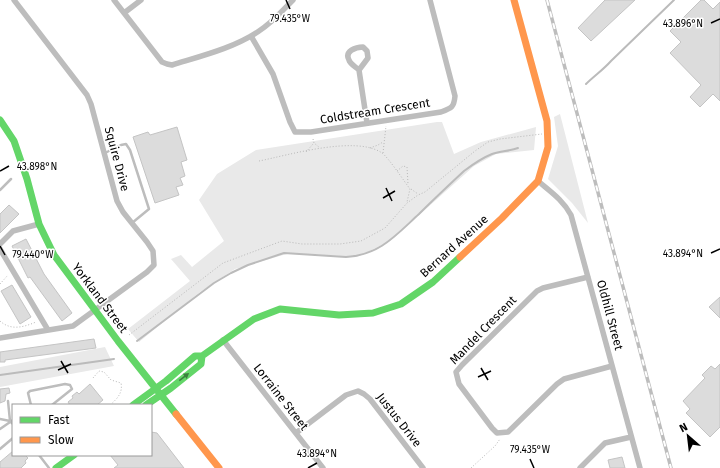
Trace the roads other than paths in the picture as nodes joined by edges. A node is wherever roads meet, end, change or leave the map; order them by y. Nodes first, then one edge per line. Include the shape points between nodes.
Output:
1 (14, 0) edge
2 (114, 0) edge
3 (141, 0) edge
4 (293, 0) edge
5 (430, 0) edge
6 (514, 0) edge
7 (124, 13) junction
8 (251, 36) junction
9 (359, 70) dead end
10 (0, 121) edge
11 (367, 123) junction
12 (105, 153) junction
13 (11, 180) dead end
14 (538, 181) junction
15 (0, 190) edge
16 (39, 224) junction
17 (132, 224) junction
18 (0, 244) edge
19 (0, 249) edge
20 (588, 277) junction
21 (96, 310) junction
22 (48, 330) junction
23 (0, 338) edge
24 (223, 340) junction
25 (612, 366) junction
26 (158, 391) junction
27 (8, 401) dead end
28 (31, 404) edge
29 (53, 404) edge
30 (135, 404) edge
31 (147, 404) edge
32 (0, 419) edge
33 (12, 421) edge
34 (0, 429) edge
35 (296, 433) junction
36 (631, 437) junction
37 (12, 439) edge
38 (0, 449) edge
39 (40, 456) edge
40 (73, 456) edge
41 (49, 468) edge
42 (56, 468) edge
43 (219, 468) edge
44 (322, 468) edge
45 (423, 468) edge
46 (580, 468) edge
47 (640, 468) edge

1 - 12 street, Squire Drive via 87,95
2 - 7 street
3 - 7 street
4 - 8 street via 271,22
5 - 11 street, Coldstream Crescent via 455,96 454,104 441,112
6 - 14 street, Bernard Avenue via 547,121 548,147
7 - 8 street via 162,62 172,65
8 - 11 street, Coldstream Crescent via 273,74 295,132
9 - 11 street
10 - 16 street, Yorkland Street via 14,141
12 - 17 street, Squire Drive via 117,201
12 - 17 lane via 126,144 130,150 149,209
13 - 15 lane
14 - 20 street, Oldhill Street via 561,200 571,215
14 - 24 street, Bernard Avenue via 433,282 401,304 373,313 339,315 280,309 254,319
16 - 18 street via 13,231
16 - 21 street, Yorkland Street via 54,255
17 - 21 street, Squire Drive via 153,251 154,265
19 - 22 street
20 - 25 street, Oldhill Street
20 - 25 street, Mandel Crescent via 537,291 456,372 458,384 497,434 508,432 561,381
21 - 22 street via 73,326
21 - 26 street, Yorkland Street
22 - 23 street
24 - 26 street, Bernard Avenue via 202,356 201,364 171,388
24 - 35 street, Lorraine Street
25 - 36 street, Oldhill Street
26 - 30 street, Bernard Avenue
26 - 31 street, Bernard Avenue
26 - 43 street, Yorkland Street
27 - 33 lane
28 - 29 lane via 28,393 30,391 70,385 72,389
32 - 33 lane
33 - 34 lane
35 - 44 street, Lorraine Street
35 - 45 street, Justus Drive via 346,395 358,391 370,400
36 - 46 street via 605,443
36 - 47 street, Oldhill Street
37 - 38 lane
39 - 41 lane
40 - 42 street

